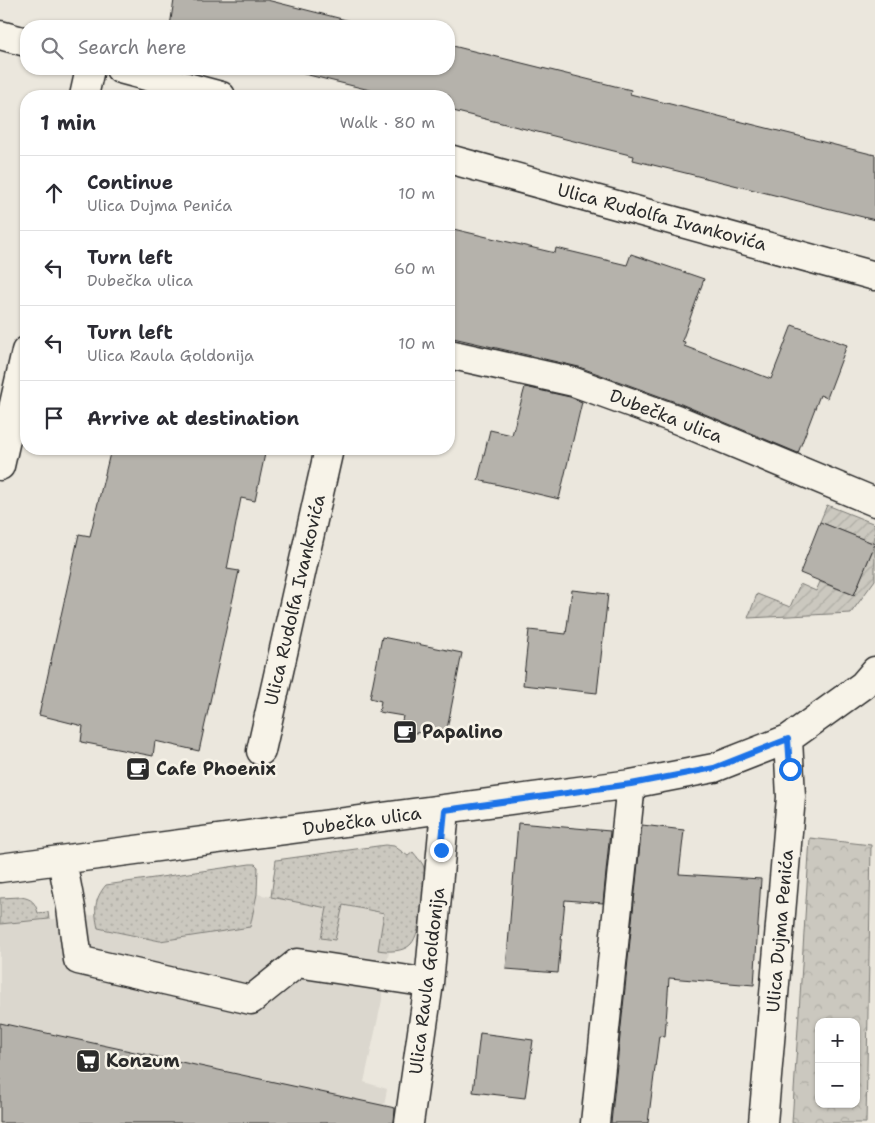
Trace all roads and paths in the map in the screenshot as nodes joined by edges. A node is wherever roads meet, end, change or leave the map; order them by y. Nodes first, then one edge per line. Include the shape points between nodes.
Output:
1 (0, 35) edge
2 (20, 40) edge
3 (89, 75) edge
4 (142, 75) edge
5 (85, 90) edge
6 (199, 90) edge
7 (455, 160) edge
8 (875, 276) edge
9 (455, 355) edge
10 (20, 378) edge
11 (328, 455) edge
12 (0, 466) edge
13 (875, 502) edge
14 (875, 671) edge
15 (788, 739) junction
16 (261, 750) dead end
17 (631, 784) junction
18 (445, 810) junction
19 (62, 860) junction
20 (0, 868) edge
21 (429, 983) junction
22 (409, 1123) edge
23 (596, 1123) edge
24 (763, 1123) edge

1 - 2 street
3 - 5 street
4 - 6 street
7 - 8 street, Ulica Rudolfa Ivankovića
9 - 13 street, Dubečka ulica via 574,382 676,419
10 - 12 street
11 - 16 street, Ulica Rudolfa Ivankovića
14 - 15 street, Dubečka ulica via 863,685
15 - 17 street, Dubečka ulica via 714,768
15 - 24 street, Ulica Dujma Penića via 791,797
17 - 18 street, Dubečka ulica
17 - 23 street
18 - 19 street, Dubečka ulica
18 - 21 street, Ulica Raula Goldonija
19 - 20 street, Dubečka ulica
19 - 21 street via 78,960 252,1000 297,964
21 - 22 street, Ulica Raula Goldonija

